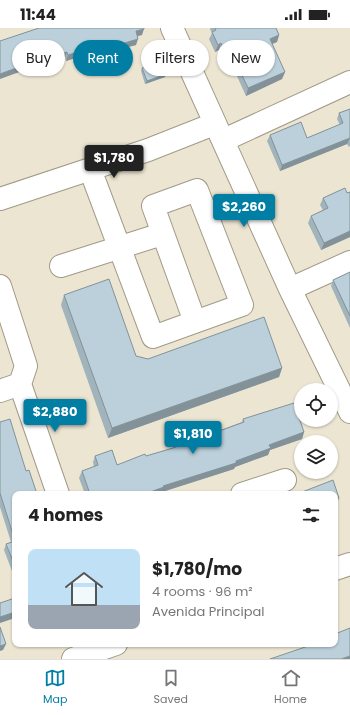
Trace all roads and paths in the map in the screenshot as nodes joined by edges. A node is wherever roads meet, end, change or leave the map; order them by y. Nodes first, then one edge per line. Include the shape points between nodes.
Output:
1 (172, 28) edge
2 (350, 82) edge
3 (219, 132) junction
4 (90, 169) junction
5 (0, 199) edge
6 (162, 234) junction
7 (118, 247) junction
8 (350, 262) edge
9 (61, 266) dead end
10 (0, 286) edge
11 (290, 289) junction
12 (195, 322) junction
13 (20, 384) junction
14 (0, 391) edge
15 (350, 412) edge
16 (285, 480) dead end
17 (57, 491) edge
18 (251, 491) edge
19 (350, 564) edge
20 (338, 568) edge
21 (107, 647) edge
22 (72, 659) edge

1 - 3 street
2 - 3 street
3 - 4 street via 148,150
3 - 11 street
4 - 5 street
4 - 7 street
6 - 7 street
6 - 12 street
6 - 12 street via 153,206 197,190 242,305
7 - 9 street
7 - 12 street via 153,337
8 - 11 street
10 - 13 street via 26,366
11 - 15 street
13 - 14 street
13 - 17 street
16 - 18 street
19 - 20 street
21 - 22 street

